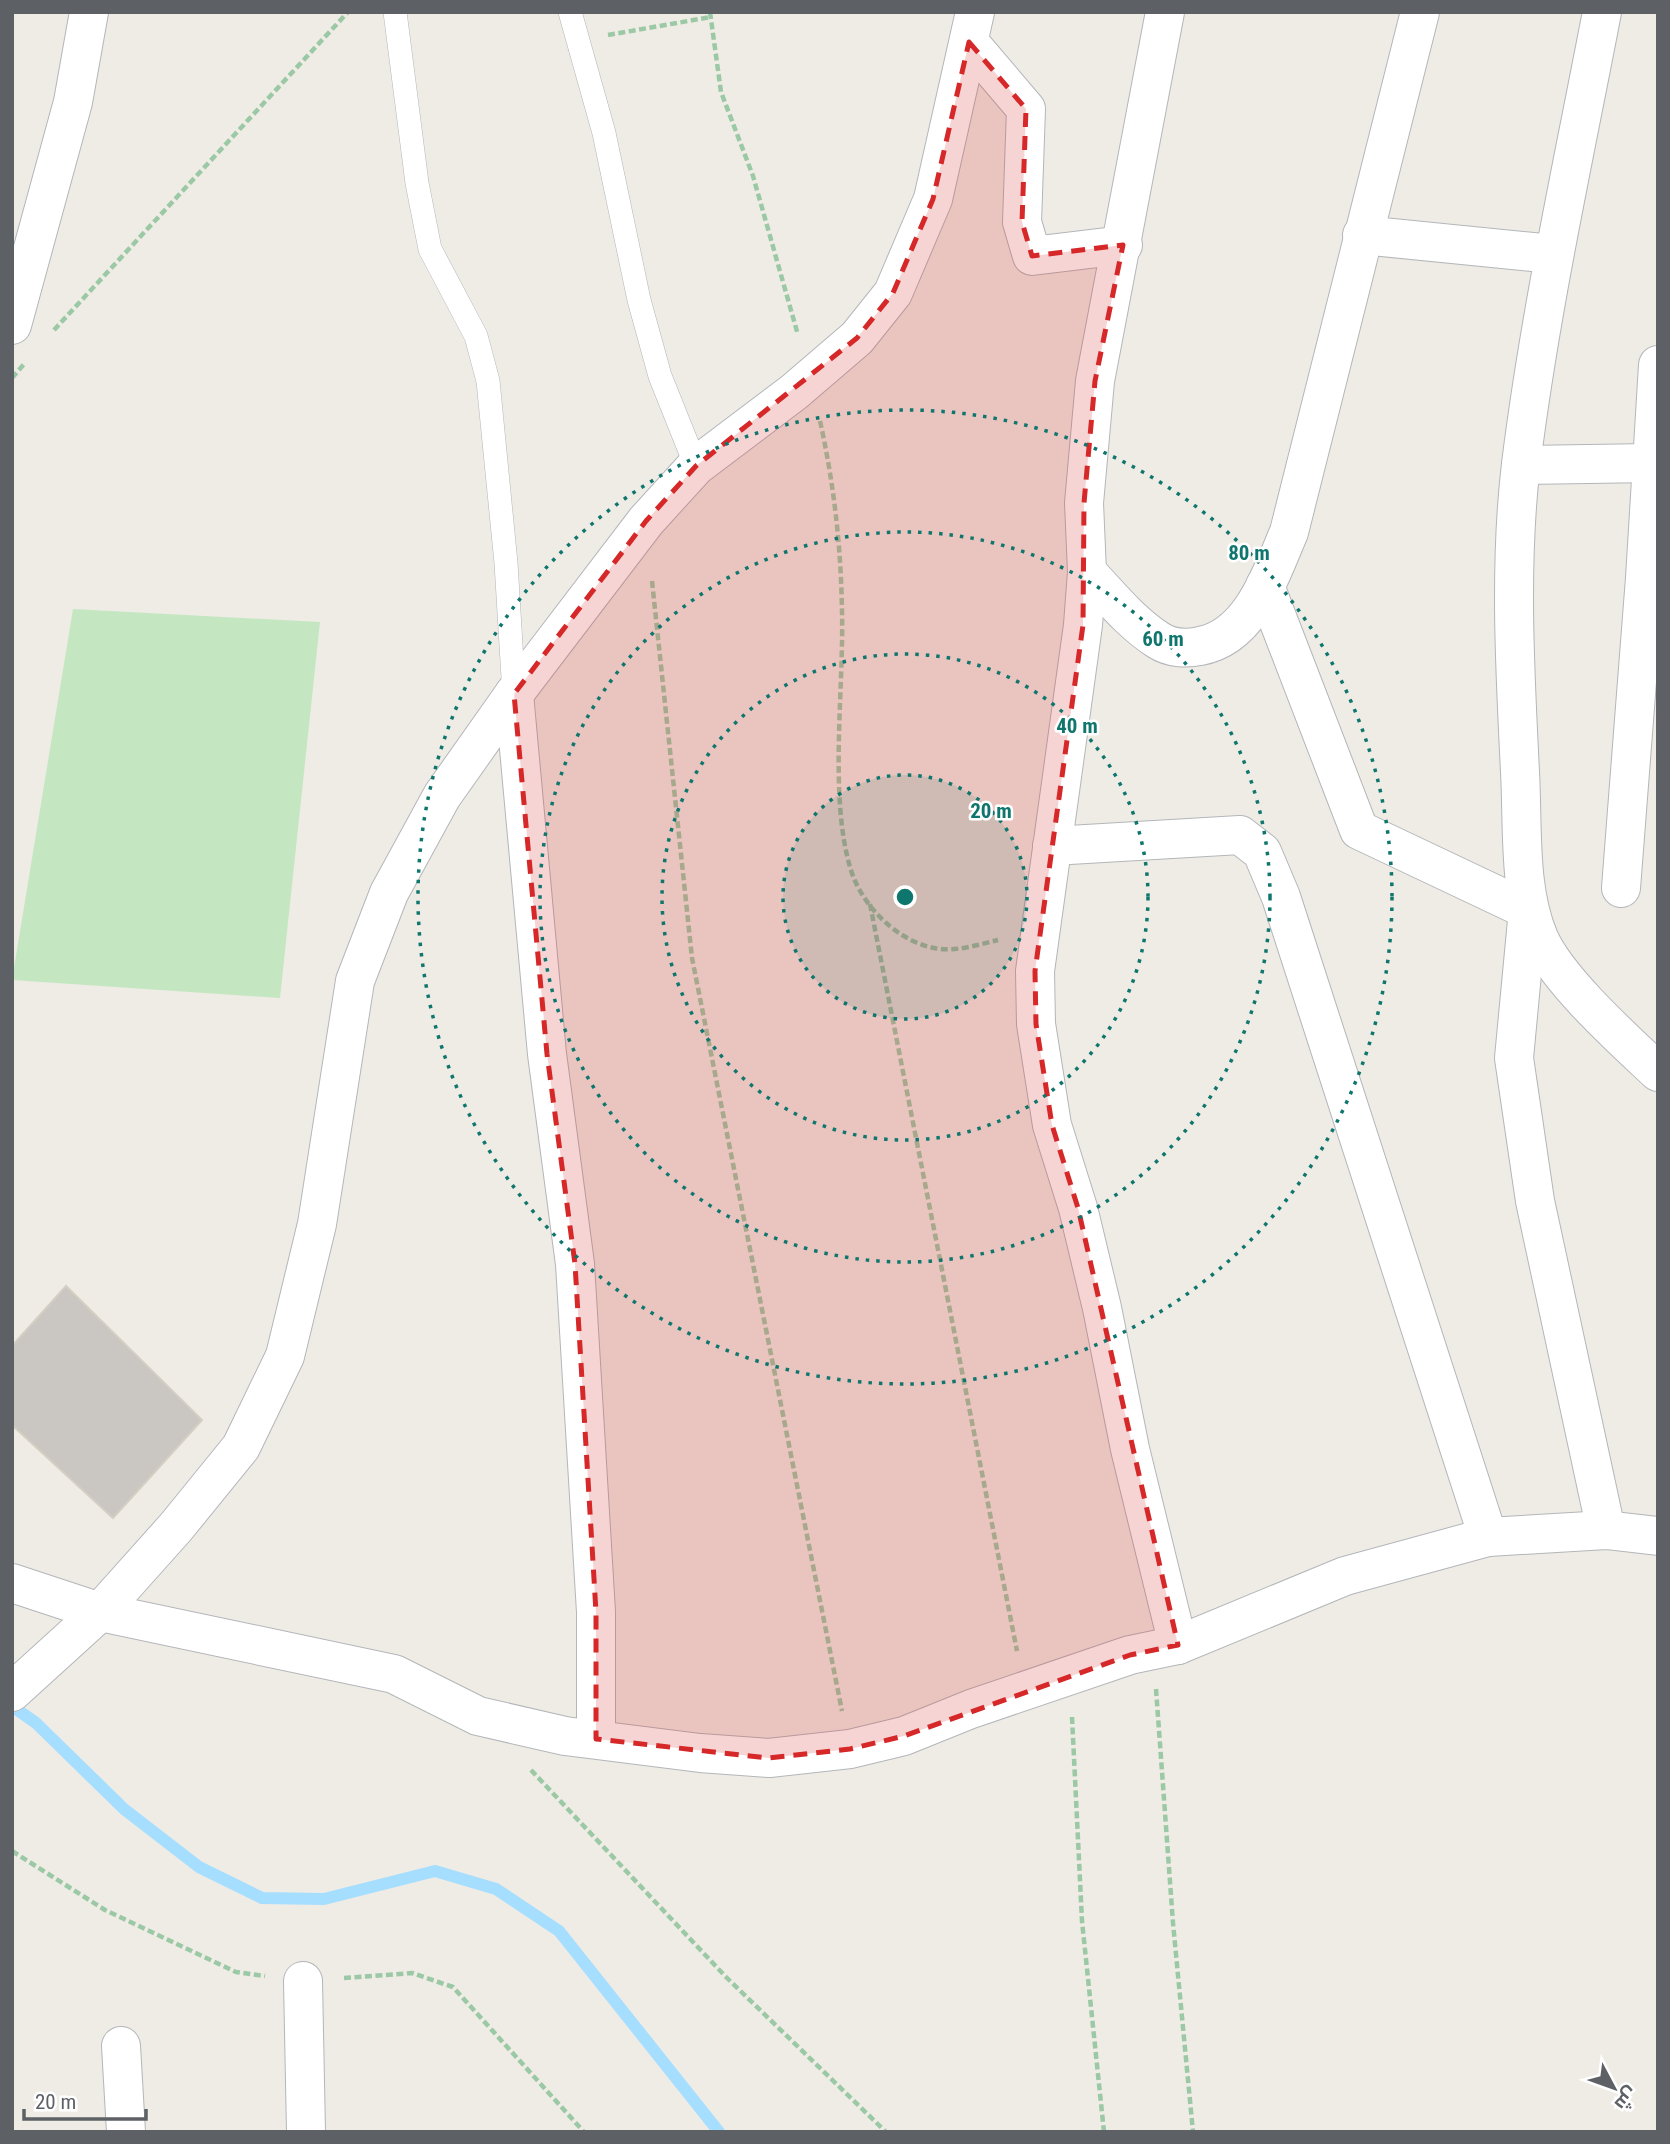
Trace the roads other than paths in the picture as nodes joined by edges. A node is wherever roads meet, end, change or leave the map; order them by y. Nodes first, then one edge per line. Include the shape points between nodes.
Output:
1 (89, 12) edge
2 (395, 12) edge
3 (570, 12) edge
4 (1165, 12) edge
5 (1420, 12) edge
6 (1602, 12) edge
7 (972, 27) edge
8 (1362, 235) junction
9 (1123, 245) junction
10 (1553, 254) junction
11 (21, 341) edge
12 (1658, 365) edge
13 (1652, 463) junction
14 (1521, 465) junction
15 (696, 466) junction
16 (1087, 572) junction
17 (1265, 586) junction
18 (514, 694) junction
19 (1052, 846) junction
20 (1621, 888) dead end
21 (1528, 910) junction
22 (1658, 1072) edge
23 (1606, 1530) junction
24 (1658, 1535) edge
25 (1488, 1537) junction
26 (12, 1583) edge
27 (100, 1612) junction
28 (1165, 1647) junction
29 (18, 1687) edge
30 (596, 1740) junction
31 (303, 1981) dead end
32 (121, 2046) dead end
33 (126, 2132) edge
34 (306, 2132) edge

1 - 11 street via 74,102
2 - 18 lane via 430,249 476,336 488,382
3 - 15 lane via 604,134 660,376
4 - 9 street
5 - 8 street via 1392,135
6 - 10 street
7 - 9 street via 1026,109 1023,222 1032,256
7 - 15 street via 933,199 893,292 857,338
8 - 10 street
8 - 17 street via 1289,532
9 - 16 street via 1090,427 1084,503
10 - 14 street
12 - 13 street
13 - 14 street
13 - 20 street
14 - 21 street via 1517,668
15 - 18 street via 646,521
16 - 17 street via 1160,642 1186,649 1212,644 1230,634
16 - 19 street via 1077,684
17 - 21 street via 1359,830
18 - 27 street via 442,796 389,893 355,981 317,1224 285,1356 241,1447
18 - 30 street via 547,1054 575,1264 596,1612
19 - 25 street via 1240,835 1262,852 1282,897
19 - 28 street via 1035,971 1036,1024 1052,1125 1102,1308
21 - 22 street via 1541,942 1567,980
21 - 23 street via 1514,1058 1535,1201
23 - 24 street
23 - 25 street
25 - 28 street via 1345,1576
26 - 27 street
27 - 29 street
27 - 30 street via 394,1674 478,1716
28 - 30 street via 971,1709 904,1736 849,1749 769,1758
31 - 34 street
32 - 33 street

